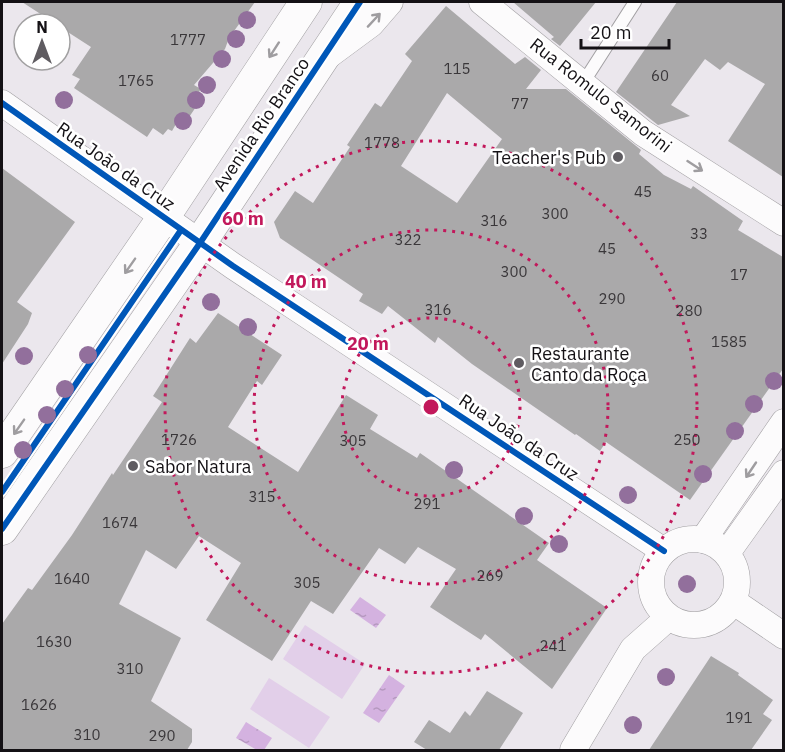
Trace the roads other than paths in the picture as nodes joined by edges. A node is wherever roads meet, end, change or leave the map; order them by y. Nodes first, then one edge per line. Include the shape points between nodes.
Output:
1 (360, 2) edge
2 (390, 2) edge
3 (483, 2) edge
4 (635, 2) edge
5 (300, 7) edge
6 (322, 60) junction
7 (582, 83) junction
8 (2, 103) edge
9 (163, 218) junction
10 (783, 223) edge
11 (200, 243) junction
12 (783, 422) edge
13 (2, 452) edge
14 (783, 473) edge
15 (2, 529) edge
16 (704, 540) junction
17 (664, 551) junction
18 (727, 554) junction
19 (734, 602) junction
20 (668, 618) junction
21 (783, 636) edge
22 (573, 750) edge

1 - 6 street, Avenida Rio Branco
6 -> 2 street, Avenida Rio Branco via 371,24
3 - 7 street, Rua Romulo Samorini
4 - 7 lane
5 -> 9 street, Avenida Rio Branco
6 - 11 street, Avenida Rio Branco
7 -> 10 street, Rua Romulo Samorini via 643,132
8 - 9 street, Rua João da Cruz
9 - 11 street, Rua João da Cruz
9 -> 13 street, Avenida Rio Branco
11 - 15 street, Avenida Rio Branco
11 - 17 street, Rua João da Cruz
12 -> 16 street
14 - 18 street
16 - 17 street via 682,540
16 - 18 street
17 - 20 street via 653,567 650,585 656,604
18 - 19 street via 736,568
19 - 20 street via 725,614 698,626
19 - 21 street
20 - 22 street via 633,649

